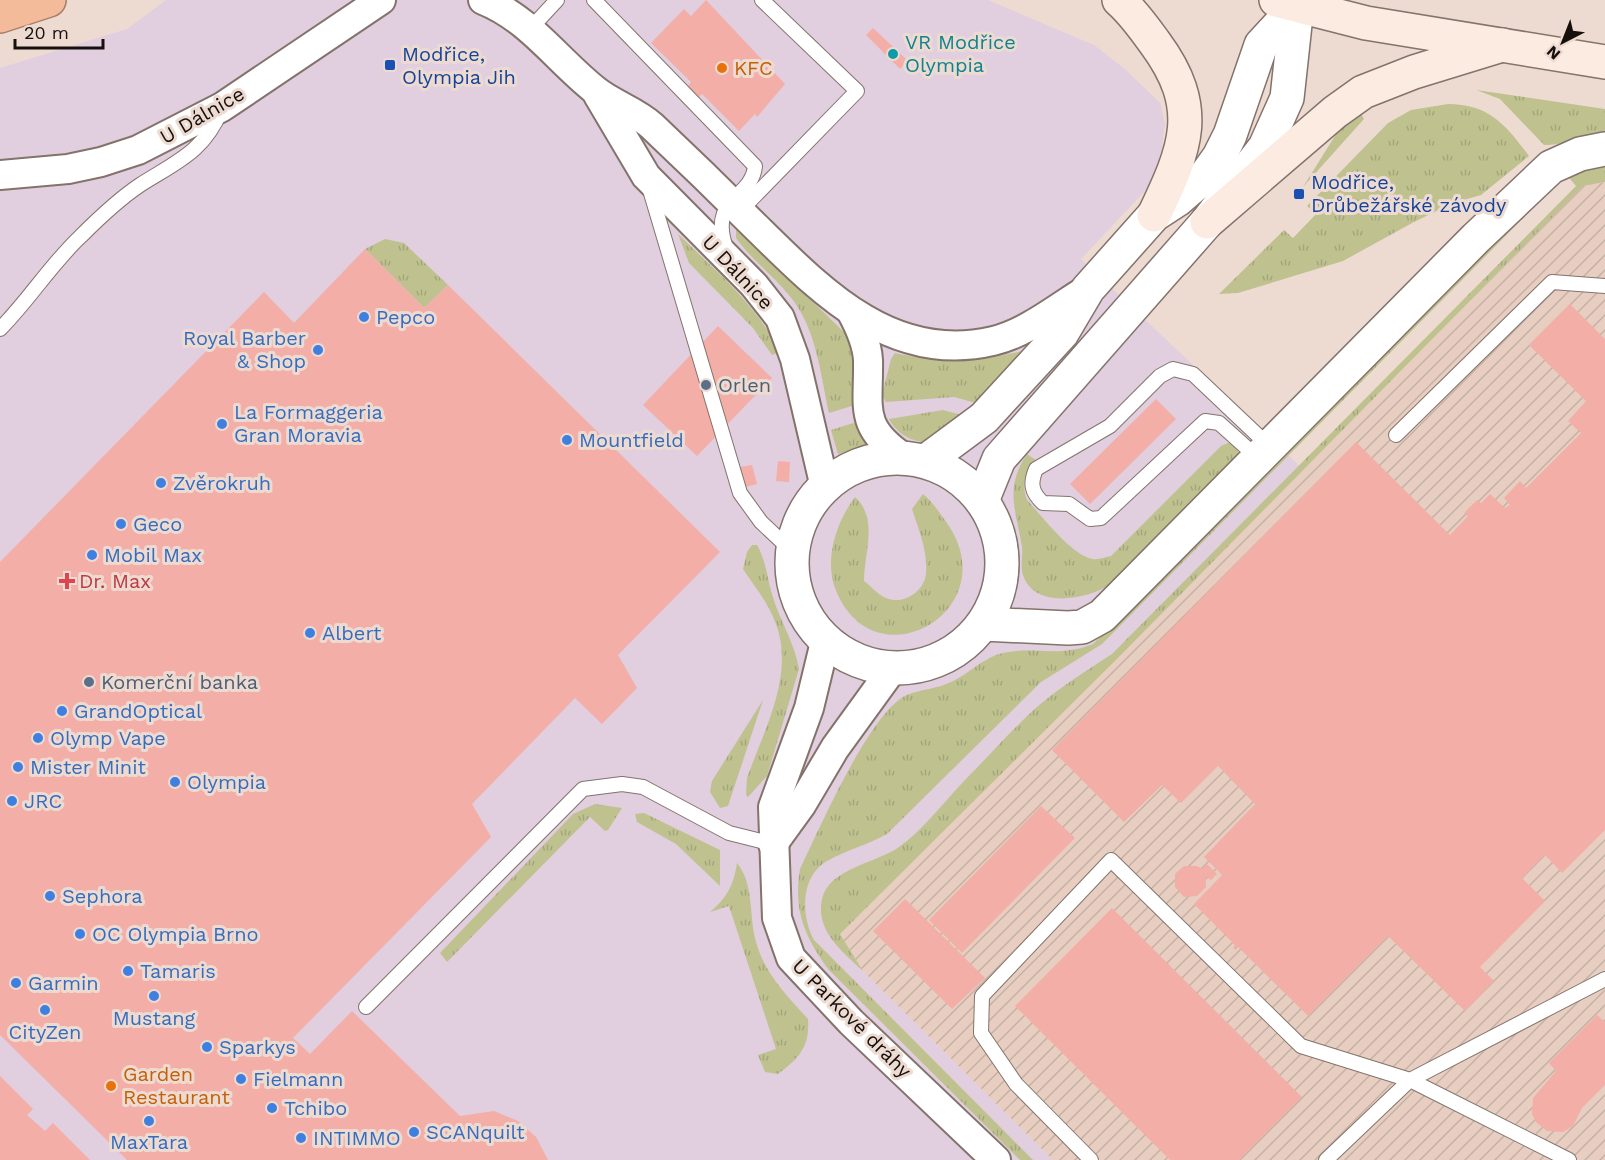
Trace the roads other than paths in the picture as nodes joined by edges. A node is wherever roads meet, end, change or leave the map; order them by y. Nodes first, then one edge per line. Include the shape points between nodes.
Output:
1 (48, 0) edge
2 (381, 0) edge
3 (483, 0) edge
4 (557, 0) edge
5 (594, 0) edge
6 (762, 0) edge
7 (1119, 0) edge
8 (1291, 2) edge
9 (0, 16) edge
10 (531, 28) junction
11 (1502, 45) junction
12 (1605, 62) edge
13 (596, 90) junction
14 (222, 107) junction
15 (1605, 149) edge
16 (0, 175) edge
17 (646, 176) junction
18 (735, 206) junction
19 (1155, 215) junction
20 (1207, 222) junction
21 (732, 264) junction
22 (1605, 285) edge
23 (1088, 289) junction
24 (852, 312) junction
25 (0, 329) edge
26 (1396, 435) dead end
27 (1264, 452) junction
28 (915, 459) junction
29 (824, 483) junction
30 (982, 501) junction
31 (795, 554) junction
32 (982, 624) junction
33 (825, 642) junction
34 (893, 669) junction
35 (773, 844) junction
36 (1605, 979) edge
37 (366, 1007) dead end
38 (1410, 1080) junction
39 (996, 1160) edge
40 (1091, 1160) edge
41 (1326, 1160) edge
42 (1569, 1160) edge

1 - 9 highway
2 - 14 street, U Dálnice
3 - 10 street, U Dálnice
4 - 10 lane
5 - 18 lane via 755,166
6 - 18 lane via 857,91
7 - 19 main road via 1171,64 1184,99 1178,164
8 - 11 main road via 1366,23
8 - 19 street via 1262,45 1219,157 1192,188
8 - 20 street via 1291,80 1281,116 1265,147
10 - 13 street, U Dálnice
11 - 12 main road
11 - 20 main road via 1363,92
13 - 17 street, U Dálnice
13 - 18 street, U Dálnice via 649,124
14 - 16 street, U Dálnice via 138,150 101,162
14 - 25 lane via 213,130 196,148 176,165 139,186 95,222
15 - 27 street via 1580,154 1551,167
17 - 21 street, U Dálnice
17 - 31 lane via 740,493 761,522
18 - 21 lane via 722,227
18 - 24 street, U Dálnice via 825,293
19 - 23 street
20 - 30 street via 999,459
21 - 29 street, U Dálnice via 767,301 789,337
22 - 26 lane via 1552,282
23 - 24 street, U Dálnice via 1023,329 993,341 958,345 896,336
23 - 28 street via 1062,333 992,410
24 - 28 street via 865,342 866,401 874,428 885,444
27 - 27 lane via 1192,374 1173,369 1160,376 1110,426 1036,469 1031,480 1034,495 1043,503 1069,504 1090,519 1101,518 1205,421 1219,423
27 - 32 street via 1092,623 1057,628
28 - 29 street via 869,459 851,465
28 - 30 street via 957,475
29 - 31 street via 800,526
30 - 32 street via 997,530 1002,563 997,595
31 - 33 street via 794,572 801,605
32 - 34 street via 958,649 940,659
33 - 34 street via 855,661
33 - 35 street, U Parkové dráhy via 809,708 773,807
34 - 35 street
35 - 37 lane via 729,833 643,787 622,784 584,789
35 - 39 street, U Parkové dráhy via 777,918 791,958 851,1022
36 - 38 lane
38 - 40 lane via 1301,1046 1111,860 982,996 981,1033 1016,1084
38 - 41 lane
38 - 42 lane

